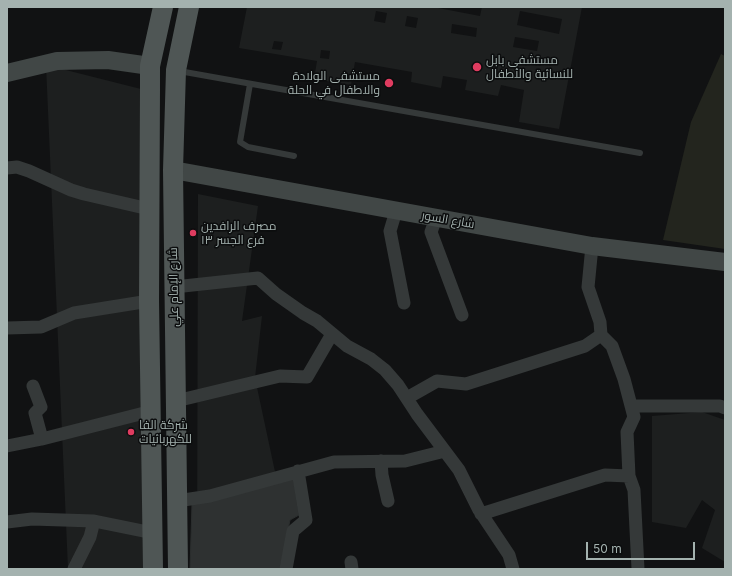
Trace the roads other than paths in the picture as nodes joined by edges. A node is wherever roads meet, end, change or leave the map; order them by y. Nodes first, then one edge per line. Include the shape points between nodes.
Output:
1 (163, 7) edge
2 (189, 7) edge
3 (150, 66) junction
4 (176, 70) junction
5 (7, 72) edge
6 (250, 84) junction
7 (640, 153) dead end
8 (294, 156) dead end
9 (7, 168) edge
10 (173, 170) junction
11 (149, 209) junction
12 (396, 211) junction
13 (436, 218) junction
14 (592, 246) junction
15 (725, 262) edge
16 (174, 287) junction
17 (149, 301) junction
18 (404, 303) dead end
19 (462, 315) dead end
20 (7, 328) edge
21 (332, 334) junction
22 (601, 335) junction
23 (33, 386) dead end
24 (407, 398) junction
25 (176, 401) junction
26 (631, 406) junction
27 (725, 408) edge
28 (152, 411) junction
29 (42, 439) junction
30 (7, 446) edge
31 (445, 451) junction
32 (381, 461) junction
33 (298, 471) junction
34 (629, 476) junction
35 (177, 501) junction
36 (388, 501) dead end
37 (481, 514) junction
38 (94, 521) junction
39 (7, 522) edge
40 (153, 533) junction
41 (74, 569) edge
42 (153, 569) edge
43 (178, 569) edge
44 (286, 569) edge
45 (513, 569) edge
46 (638, 569) edge

1 - 3 main road, شارع الإمام علي
2 - 4 main road, شارع الإمام علي
3 - 4 main road
3 - 5 street via 108,60 57,60
3 - 11 main road, شارع الإمام علي
4 - 6 lane
4 - 10 main road, شارع الإمام علي
6 - 7 lane
6 - 8 lane via 240,142 248,147
9 - 11 street via 29,171 84,194
10 - 12 street, شارع السور
10 - 16 main road, شارع الإمام علي
11 - 17 main road, شارع الإمام علي
12 - 13 street, شارع السور
12 - 18 street via 390,231
13 - 14 street, شارع السور
13 - 19 street via 432,232
14 - 15 street, شارع السور
14 - 22 street via 588,287 600,322
16 - 21 street via 258,278
16 - 25 main road, شارع الإمام علي
17 - 20 street via 74,313 41,327
17 - 28 main road, شارع الإمام علي
21 - 24 street via 385,370
21 - 25 street via 306,377 280,376
22 - 24 street via 585,346 466,384 437,381
22 - 26 street via 612,346
23 - 29 street via 41,407 35,413
24 - 31 street
25 - 35 main road, شارع الإمام علي
26 - 27 street
26 - 34 street via 634,417 627,432
28 - 29 street
28 - 40 main road, شارع الإمام علي
29 - 30 street
31 - 32 street via 405,461
31 - 37 street via 459,470
32 - 33 street via 334,462
32 - 36 street
33 - 35 street via 210,496
33 - 44 street via 306,520 293,531
34 - 37 street via 605,475
34 - 46 street via 634,490
35 - 43 main road, شارع الإمام علي
37 - 45 street via 509,555
38 - 39 street via 32,519
38 - 40 street
38 - 41 street via 90,536
40 - 42 main road, شارع الإمام علي

